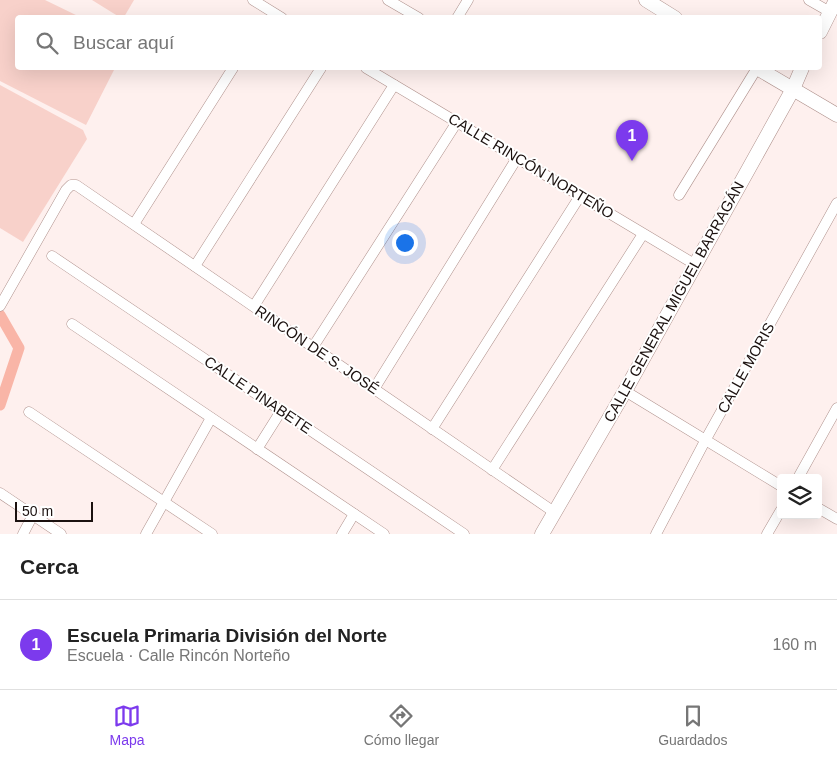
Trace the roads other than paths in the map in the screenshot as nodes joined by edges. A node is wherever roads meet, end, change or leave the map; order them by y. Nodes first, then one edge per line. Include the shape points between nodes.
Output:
1 (253, 0) edge
2 (390, 0) edge
3 (468, 0) edge
4 (646, 0) edge
5 (809, 0) edge
6 (833, 6) edge
7 (267, 14) edge
8 (413, 15) edge
9 (459, 15) edge
10 (670, 15) edge
11 (822, 28) edge
12 (232, 70) edge
13 (320, 70) edge
14 (369, 70) edge
15 (756, 70) edge
16 (760, 70) edge
17 (801, 70) edge
18 (394, 85) junction
19 (792, 89) junction
20 (837, 115) edge
21 (457, 122) junction
22 (517, 158) junction
23 (679, 195) dead end
24 (580, 196) junction
25 (837, 203) edge
26 (134, 224) junction
27 (643, 234) junction
28 (52, 256) dead end
29 (696, 265) junction
30 (195, 266) junction
31 (0, 305) edge
32 (254, 306) junction
33 (72, 324) dead end
34 (313, 347) junction
35 (374, 389) junction
36 (625, 391) junction
37 (837, 408) edge
38 (281, 411) junction
39 (29, 412) dead end
40 (211, 418) junction
41 (432, 429) junction
42 (706, 439) junction
43 (257, 449) junction
44 (492, 470) junction
45 (800, 474) edge
46 (777, 483) edge
47 (0, 493) edge
48 (163, 502) junction
49 (822, 510) edge
50 (554, 512) junction
51 (354, 514) junction
52 (33, 515) junction
53 (777, 517) edge
54 (837, 519) edge
55 (23, 534) edge
56 (61, 534) edge
57 (146, 534) edge
58 (212, 534) edge
59 (342, 534) edge
60 (384, 534) edge
61 (464, 534) edge
62 (542, 534) edge
63 (656, 534) edge
64 (768, 534) edge

1 - 7 street
2 - 8 street
3 - 9 street
4 - 10 main road
5 - 6 street
6 - 11 main road
12 - 26 street
13 - 30 street
14 - 18 street, CALLE RINCÓN NORTEÑO
15 - 23 street
16 - 19 main road
17 - 19 main road, CALLE GENERAL MIGUEL BARRAGÁN
18 - 21 street, CALLE RINCÓN NORTEÑO
18 - 32 street
19 - 20 main road
19 - 29 main road, CALLE GENERAL MIGUEL BARRAGÁN
21 - 22 street, CALLE RINCÓN NORTEÑO
21 - 34 street
22 - 24 street, CALLE RINCÓN NORTEÑO
22 - 35 street
24 - 27 street, CALLE RINCÓN NORTEÑO
24 - 41 street
25 - 42 street, CALLE MORIS
26 - 30 street, RINCÓN DE S. JOSÉ
26 - 31 street, RINCÓN DE S. JOSÉ via 80,187 71,186
27 - 29 street, CALLE RINCÓN NORTEÑO
27 - 44 street
28 - 38 street, CALLE PINABETE
29 - 36 main road, CALLE GENERAL MIGUEL BARRAGÁN
30 - 32 street, RINCÓN DE S. JOSÉ
32 - 34 street, RINCÓN DE S. JOSÉ
33 - 40 street
34 - 35 street, RINCÓN DE S. JOSÉ
35 - 41 street, RINCÓN DE S. JOSÉ
36 - 42 street
36 - 50 main road, CALLE GENERAL MIGUEL BARRAGÁN
37 - 45 street
38 - 43 street
38 - 61 street, CALLE PINABETE
39 - 48 street
40 - 43 street
40 - 48 street
41 - 44 street, RINCÓN DE S. JOSÉ
42 - 46 street
42 - 63 street, CALLE MORIS
43 - 51 street
44 - 50 street, RINCÓN DE S. JOSÉ
47 - 52 street
48 - 57 street
48 - 58 street
49 - 54 street
50 - 62 main road, CALLE GENERAL MIGUEL BARRAGÁN
51 - 59 street
51 - 60 street
52 - 55 street
52 - 56 street
53 - 64 street

